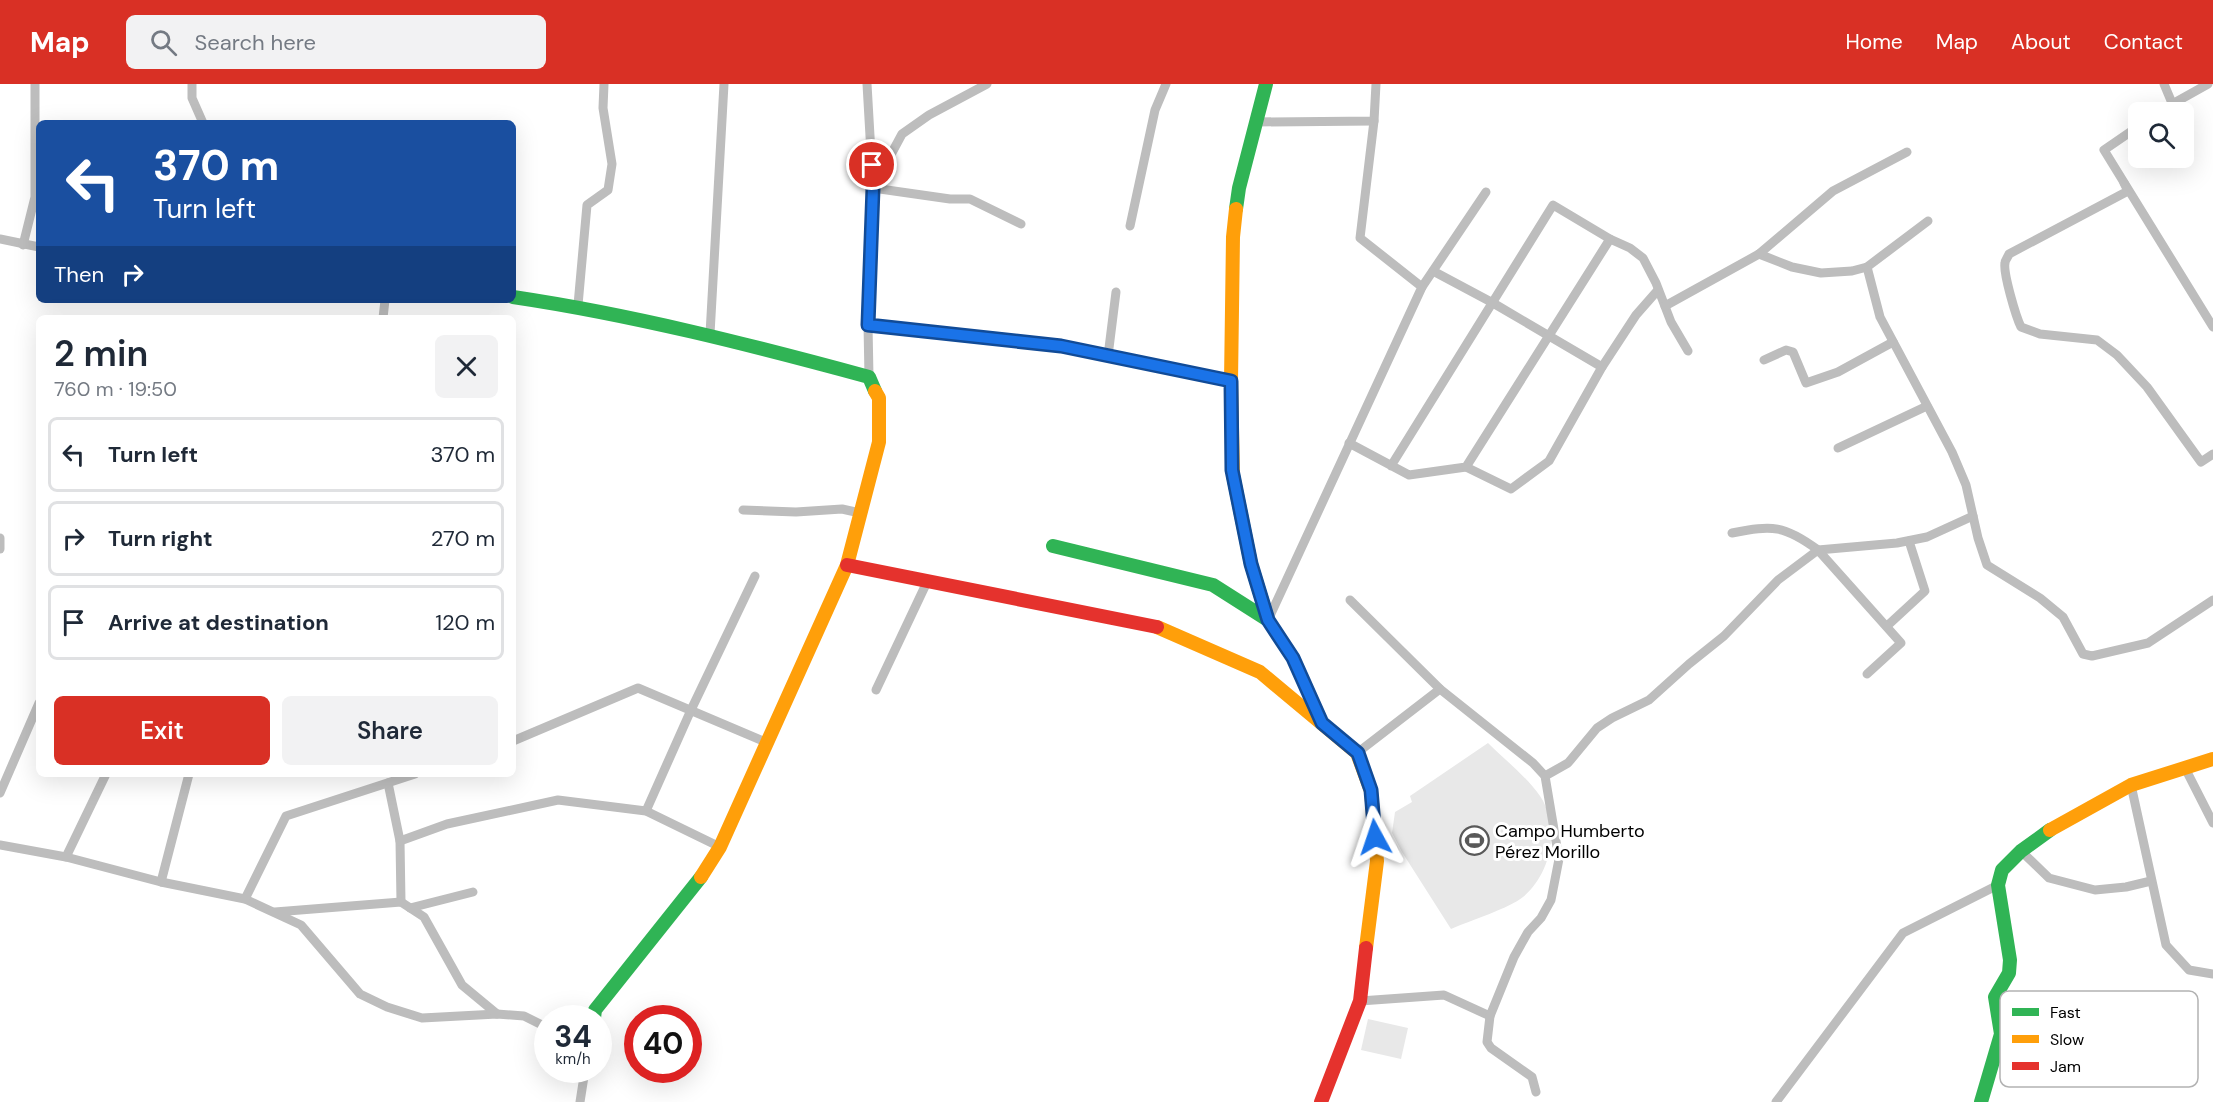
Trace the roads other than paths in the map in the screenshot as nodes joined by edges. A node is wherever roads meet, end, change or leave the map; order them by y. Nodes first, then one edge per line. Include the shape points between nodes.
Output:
1 (35, 84) edge
2 (192, 84) edge
3 (604, 84) edge
4 (724, 84) edge
5 (867, 84) edge
6 (987, 84) edge
7 (1166, 84) edge
8 (1266, 84) edge
9 (1376, 84) edge
10 (2164, 84) edge
11 (2208, 84) edge
12 (2172, 102) edge
13 (2174, 102) edge
14 (201, 120) edge
15 (1374, 121) junction
16 (1257, 122) junction
17 (2128, 134) edge
18 (1907, 152) dead end
19 (2124, 183) junction
20 (873, 188) junction
21 (1486, 192) dead end
22 (1928, 221) dead end
23 (1021, 224) dead end
24 (1130, 226) dead end
25 (0, 239) edge
26 (1610, 239) junction
27 (23, 245) junction
28 (36, 247) edge
29 (1759, 254) junction
30 (1867, 267) junction
31 (1433, 271) junction
32 (1422, 287) junction
33 (1658, 290) junction
34 (1116, 291) dead end
35 (516, 297) edge
36 (1493, 303) junction
37 (578, 305) junction
38 (1665, 306) junction
39 (868, 325) junction
40 (2213, 327) edge
41 (710, 334) junction
42 (1549, 335) junction
43 (1893, 342) junction
44 (1688, 351) dead end
45 (1108, 356) junction
46 (1764, 360) dead end
47 (1602, 367) junction
48 (869, 377) junction
49 (1231, 381) junction
50 (1927, 406) junction
51 (1349, 443) junction
52 (1838, 448) dead end
53 (2213, 454) edge
54 (1391, 466) junction
55 (1466, 467) junction
56 (743, 510) dead end
57 (861, 513) junction
58 (1973, 516) junction
59 (1732, 533) dead end
60 (0, 538) edge
61 (1910, 541) junction
62 (1053, 546) dead end
63 (0, 549) edge
64 (1818, 550) junction
65 (847, 565) junction
66 (755, 576) dead end
67 (927, 582) junction
68 (1350, 600) dead end
69 (2213, 600) edge
70 (1268, 620) junction
71 (1887, 626) junction
72 (1867, 674) dead end
73 (1440, 689) junction
74 (876, 690) dead end
75 (691, 710) junction
76 (36, 711) edge
77 (1322, 723) junction
78 (516, 740) edge
79 (768, 743) junction
80 (1358, 753) junction
81 (2213, 759) edge
82 (2185, 768) junction
83 (1545, 776) junction
84 (105, 777) edge
85 (188, 777) edge
86 (406, 777) edge
87 (388, 783) junction
88 (2131, 785) junction
89 (0, 793) edge
90 (646, 811) junction
91 (2213, 824) edge
92 (400, 841) junction
93 (0, 845) edge
94 (720, 847) junction
95 (2021, 851) junction
96 (66, 857) junction
97 (2151, 881) junction
98 (161, 882) junction
99 (1998, 885) junction
100 (473, 892) dead end
101 (245, 899) junction
102 (406, 905) junction
103 (274, 912) junction
104 (2213, 974) edge
105 (1360, 1001) junction
106 (599, 1005) edge
107 (497, 1014) junction
108 (1490, 1016) junction
109 (534, 1021) edge
110 (2000, 1028) edge
111 (2000, 1037) edge
112 (582, 1083) edge
113 (1536, 1092) dead end
114 (580, 1102) edge
115 (1321, 1102) edge
116 (1776, 1102) edge
117 (1981, 1102) edge

1 - 27 street via 34,197
2 - 14 street via 192,98
3 - 37 street via 603,108 612,164 608,190 587,205
4 - 41 street
5 - 20 street
6 - 20 street via 902,134
7 - 24 street via 1155,110
8 - 16 street
9 - 15 street
10 - 12 street
11 - 13 street
15 - 16 street
15 - 32 street via 1360,238
16 - 49 street via 1239,188 1233,237
17 - 19 street via 2104,150
18 - 29 street via 1833,191
19 - 40 street
19 - 53 street via 2128,191 2009,254 2005,274 2013,310 2020,327 2040,334 2097,340 2118,355 2147,387 2201,462
20 - 23 street via 970,199
20 - 39 street
21 - 31 street
22 - 30 street
25 - 27 street
26 - 33 street via 1643,258
26 - 36 street via 1553,205
26 - 42 street
27 - 28 street
29 - 30 street via 1821,273
29 - 38 street
30 - 43 street via 1880,316
31 - 32 street
31 - 36 street
32 - 51 street
33 - 38 street
33 - 47 street via 1636,315
34 - 45 street
35 - 37 street
36 - 42 street
36 - 54 street
37 - 41 street
38 - 44 street
39 - 45 street via 1061,346
39 - 48 street
41 - 48 street
42 - 47 street
42 - 55 street
43 - 46 street via 1838,372 1806,383 1793,352 1786,350
43 - 50 street
45 - 49 street
47 - 55 street via 1549,461 1511,489
48 - 57 street via 879,398 879,442
49 - 70 street via 1232,470 1251,564
50 - 52 street
50 - 58 street via 1966,485
51 - 54 street
51 - 70 street
54 - 55 street via 1409,475
56 - 57 street via 842,509
57 - 65 street
58 - 61 street
58 - 69 street via 1987,565 2063,617 2083,654 2092,656 2148,643
59 - 64 street via 1776,527 1799,536
60 - 63 street
61 - 64 street
61 - 71 street via 1925,591
62 - 70 street via 1213,585
64 - 71 street
64 - 83 street via 1778,580 1724,636 1649,700 1597,728 1568,762
65 - 67 street
65 - 79 street
66 - 75 street
67 - 74 street
67 - 77 street via 1155,626 1260,672
68 - 73 street
70 - 77 street via 1293,658
71 - 72 street via 1901,643
73 - 80 street
73 - 83 street
75 - 78 street via 638,688
75 - 79 street
75 - 90 street
76 - 89 street
77 - 80 street
79 - 94 street
80 - 105 street via 1371,790 1377,861
81 - 82 street
82 - 88 street
82 - 91 street
83 - 108 street via 1559,859 1551,900 1514,957
84 - 96 street
85 - 98 street
86 - 87 street
87 - 92 street
87 - 101 street via 286,816
88 - 95 street via 2056,826
88 - 97 street
90 - 92 street via 558,800 447,824
90 - 94 street
92 - 102 street
93 - 96 street
94 - 106 street via 696,886
95 - 97 street via 2049,878 2095,890
95 - 99 street via 2002,870
96 - 98 street
97 - 104 street via 2166,945 2189,970
98 - 101 street
99 - 110 street via 2010,960 2010,973 1995,997
99 - 116 street via 1904,933
100 - 102 street
101 - 103 street
102 - 103 street
102 - 107 street via 424,917 462,985
103 - 107 street via 302,925 360,994 387,1007 422,1018
105 - 108 street via 1444,994
105 - 115 street
107 - 109 street via 524,1016
108 - 113 street via 1487,1042 1532,1077
111 - 117 street
112 - 114 street

